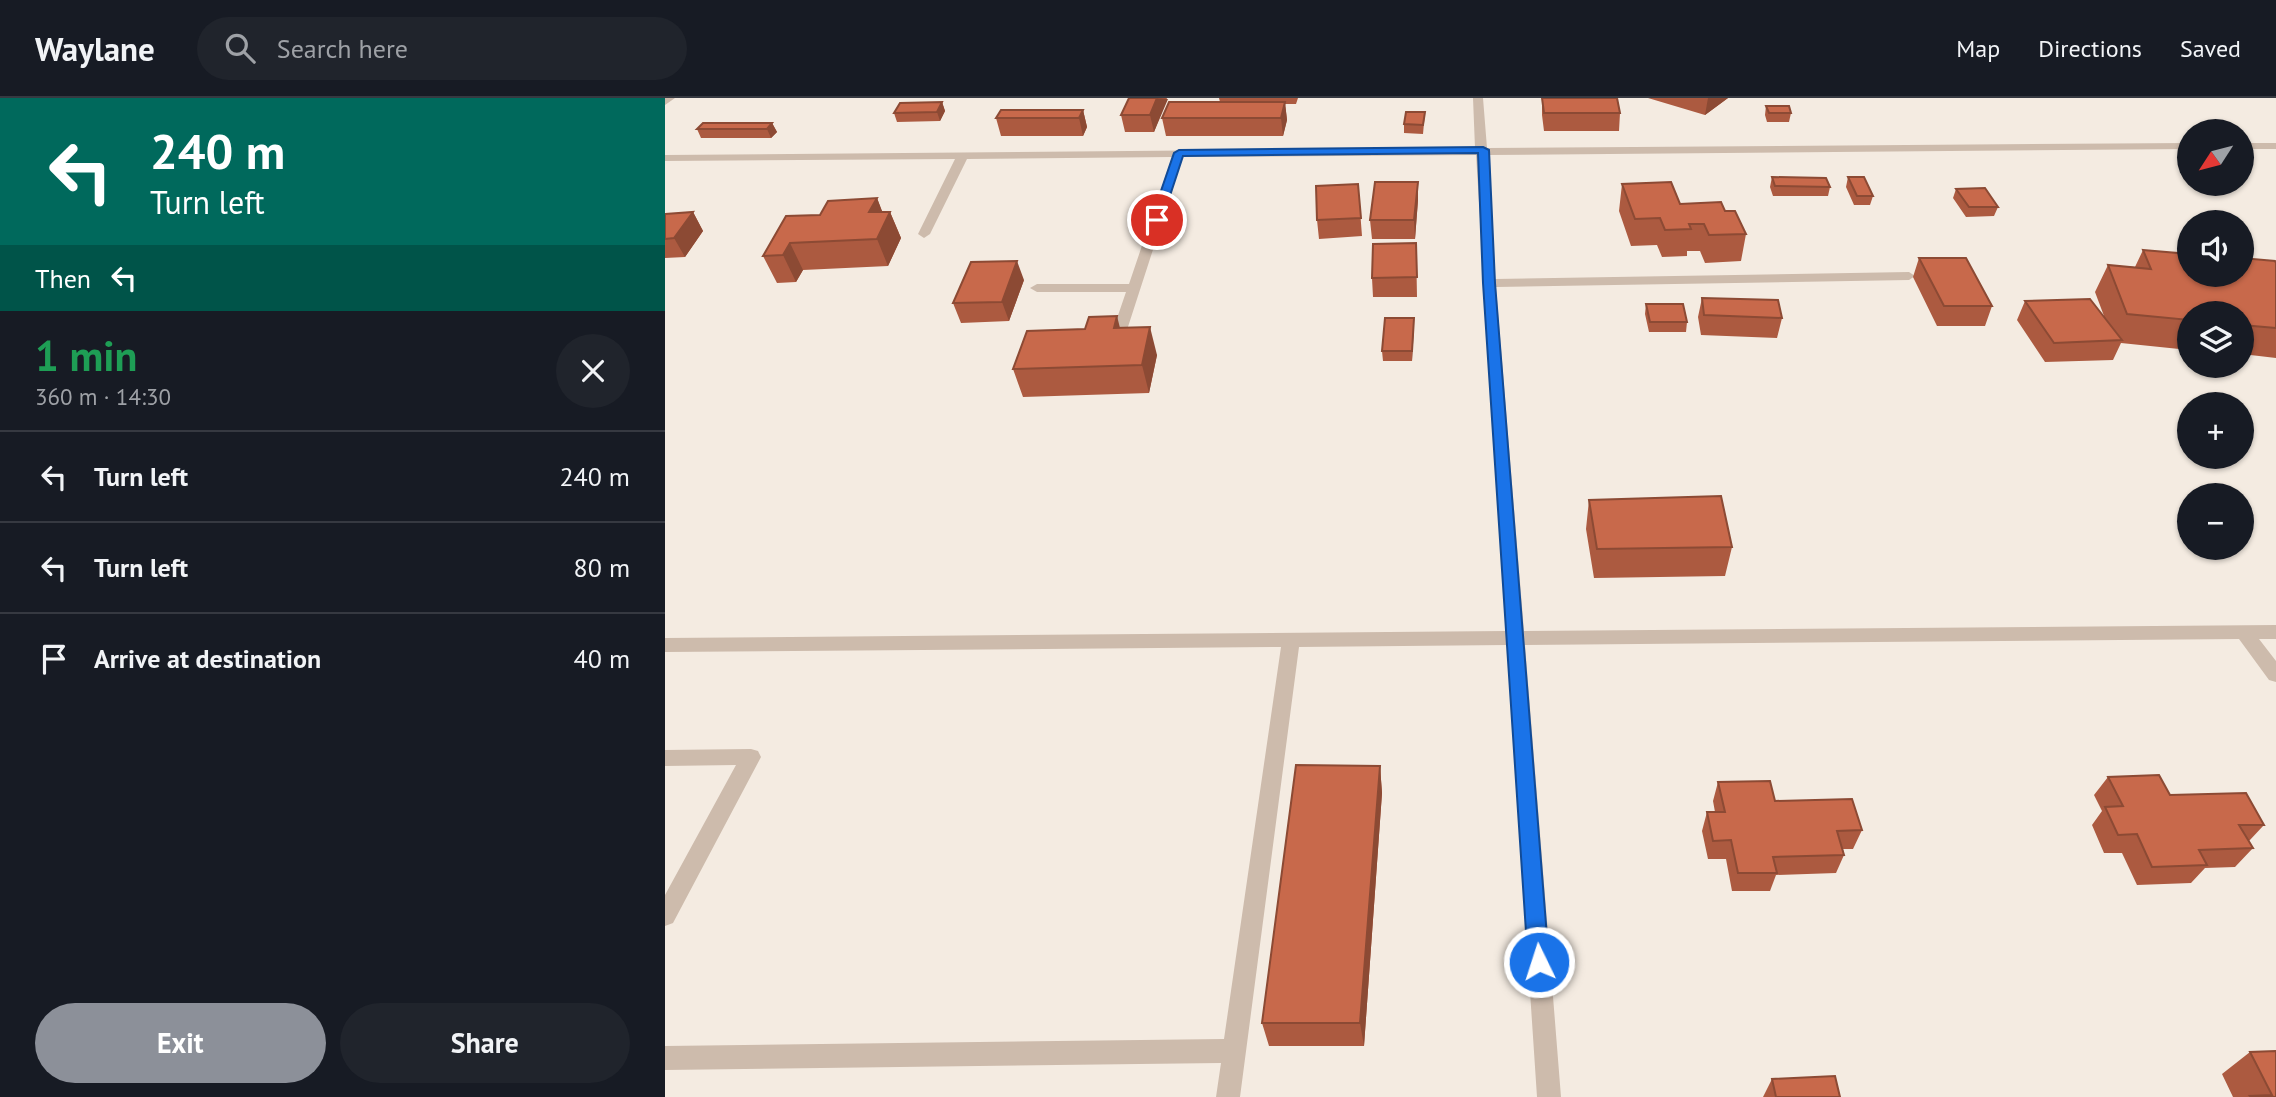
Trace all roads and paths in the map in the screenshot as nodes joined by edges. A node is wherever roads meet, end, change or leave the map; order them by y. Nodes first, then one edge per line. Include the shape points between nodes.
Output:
1 (670, 98) edge
2 (1478, 98) edge
3 (665, 102) edge
4 (2177, 146) edge
5 (2254, 146) edge
6 (2276, 146) edge
7 (1483, 150) junction
8 (1179, 153) junction
9 (963, 155) junction
10 (665, 158) edge
11 (924, 234) dead end
12 (1909, 276) dead end
13 (1489, 283) junction
14 (1037, 288) dead end
15 (1134, 288) junction
16 (1119, 333) edge
17 (2244, 632) junction
18 (2276, 632) edge
19 (1515, 639) junction
20 (1291, 640) junction
21 (665, 645) edge
22 (2276, 676) edge
23 (665, 758) edge
24 (665, 916) edge
25 (1232, 1051) junction
26 (665, 1058) edge
27 (1228, 1097) edge
28 (1549, 1097) edge

1 - 3 street
2 - 7 street
4 - 7 street
5 - 6 street
7 - 8 street
7 - 13 street
8 - 9 street
8 - 15 street
9 - 10 street
9 - 11 street
12 - 13 street
13 - 19 street
14 - 15 street
15 - 16 street
17 - 18 street
17 - 19 street
17 - 22 street
19 - 20 street
19 - 28 street
20 - 21 street
20 - 25 street
23 - 24 street via 751,757
25 - 26 street
25 - 27 street

